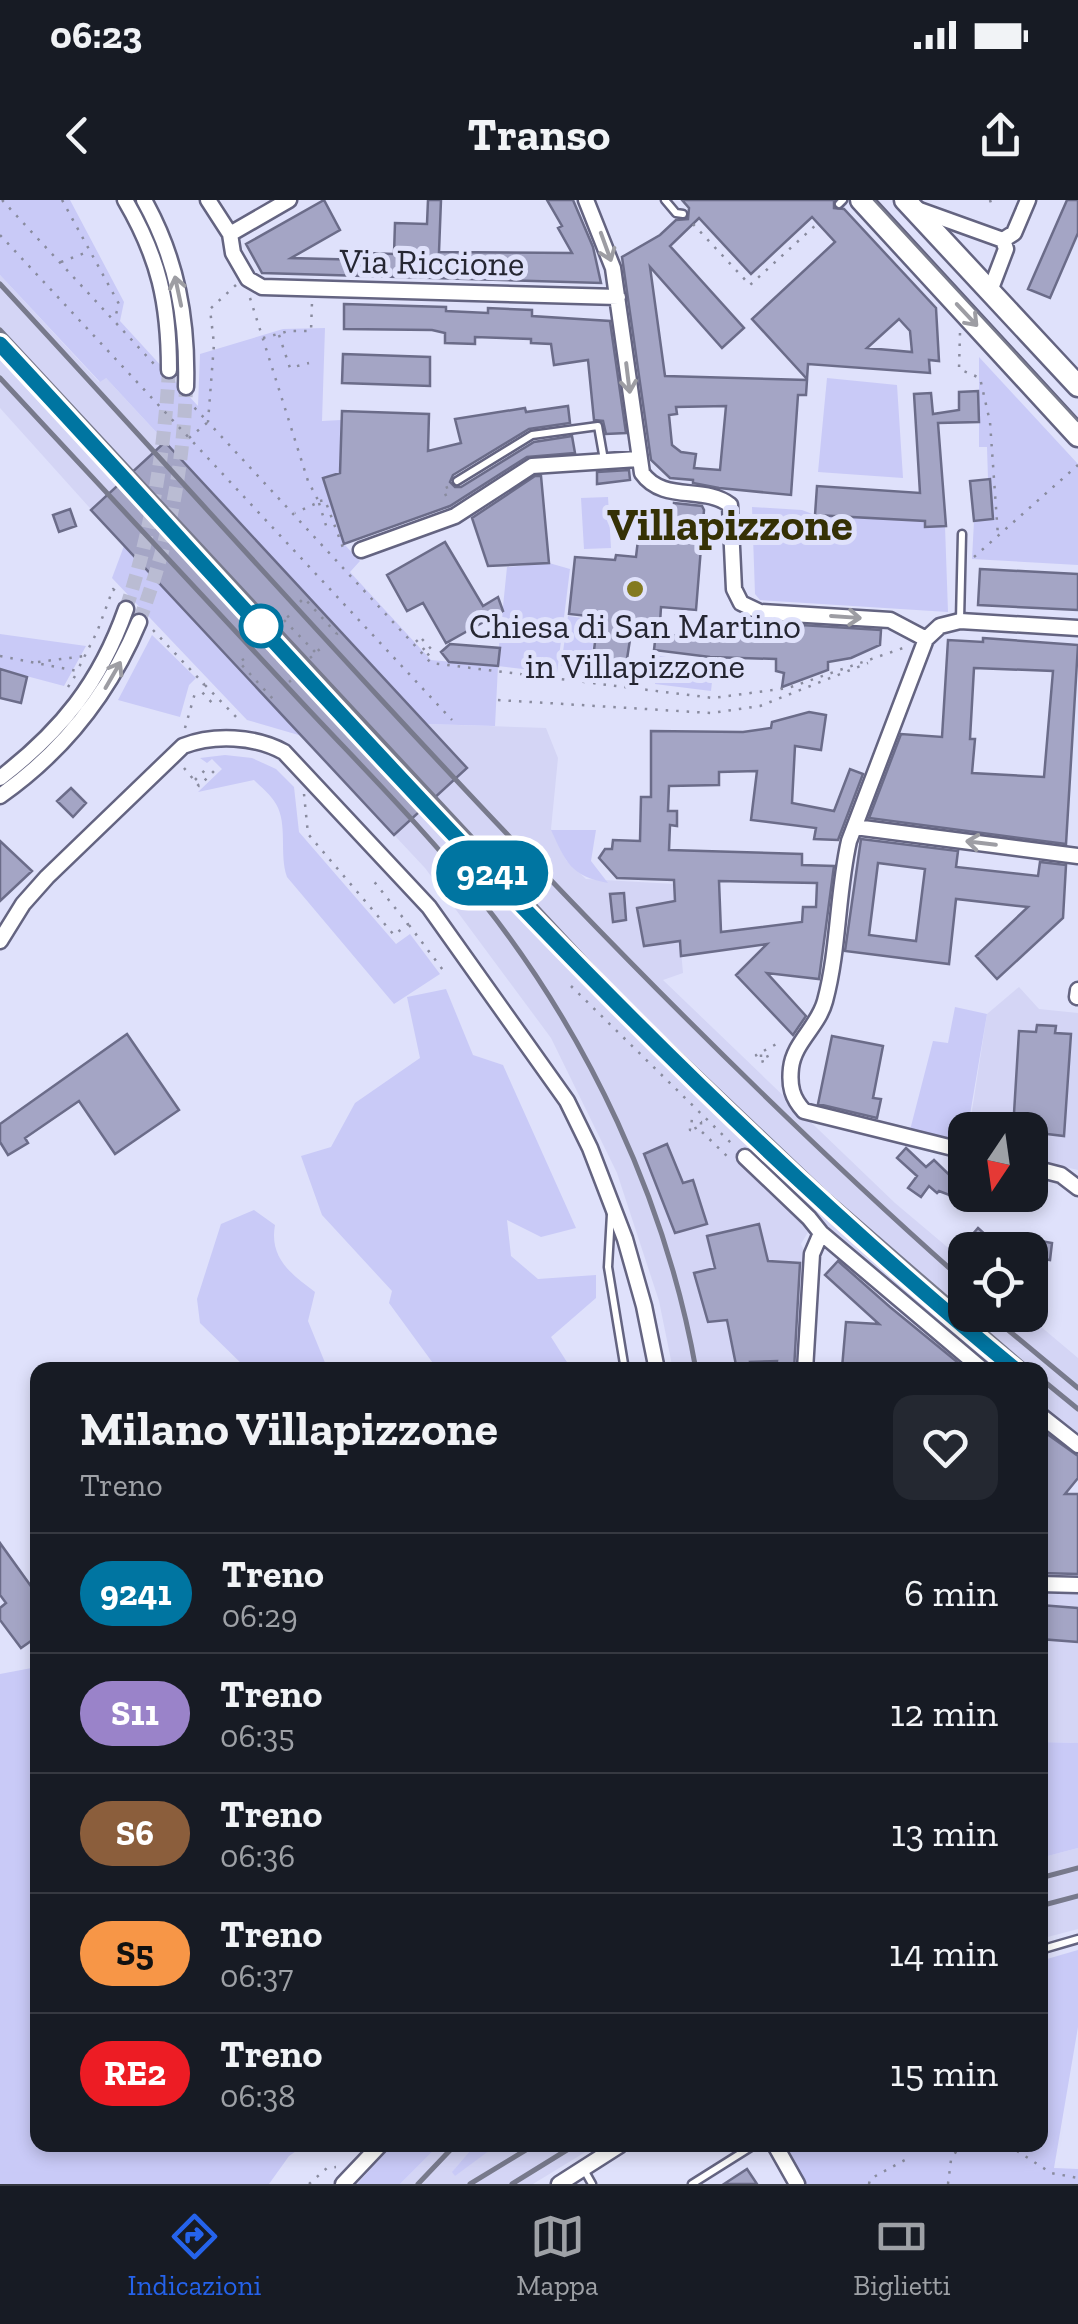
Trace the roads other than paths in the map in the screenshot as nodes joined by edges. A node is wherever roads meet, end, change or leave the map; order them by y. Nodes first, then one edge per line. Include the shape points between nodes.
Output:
1 (125, 200) edge
2 (144, 200) edge
3 (208, 200) edge
4 (289, 200) edge
5 (586, 200) edge
6 (665, 200) edge
7 (861, 200) edge
8 (1028, 200) edge
9 (908, 204) edge
10 (683, 214) dead end
11 (230, 234) junction
12 (1003, 240) junction
13 (990, 291) junction
14 (618, 297) junction
15 (162, 368) tunnel mouth
16 (1078, 386) edge
17 (183, 390) tunnel mouth
18 (1078, 436) edge
19 (638, 459) junction
20 (604, 461) junction
21 (458, 481) road end
22 (962, 534) dead end
23 (361, 550) dead end
24 (126, 609) tunnel mouth
25 (960, 621) junction
26 (139, 622) tunnel mouth
27 (1078, 628) edge
28 (926, 639) junction
29 (0, 778) edge
30 (0, 796) edge
31 (855, 827) junction
32 (1078, 856) edge
33 (0, 941) edge
34 (948, 1147) edge
35 (745, 1157) road end
36 (1048, 1171) edge
37 (1078, 1188) edge
38 (611, 1202) junction
39 (821, 1234) junction
40 (624, 1362) edge
41 (655, 1362) edge
42 (805, 1362) edge
43 (974, 1362) edge
44 (1048, 1421) edge
45 (1078, 1445) edge
46 (1048, 1584) edge
47 (1078, 1585) edge
48 (1078, 1940) edge
49 (1048, 1948) edge
50 (373, 2152) edge
51 (609, 2152) edge
52 (743, 2152) edge
53 (779, 2152) edge
54 (583, 2168) junction
55 (343, 2184) edge
56 (558, 2184) edge
57 (592, 2184) edge
58 (692, 2184) edge
59 (797, 2184) edge

1 - 15 street via 164,291 169,327
17 -> 2 street via 187,354 180,294 170,253
3 - 11 street
4 - 11 street
5 -> 14 street via 608,249
6 - 10 lane
7 -> 18 main road
8 - 12 street via 1014,233
9 - 12 street
9 - 13 main road
11 - 14 street, Via Riccione via 242,282 274,289
12 - 13 street via 1006,249
13 - 16 main road
14 -> 19 street
19 - 20 street
19 -> 28 street via 657,487 730,505 736,595 746,607 890,620
20 - 21 lane via 598,426 541,433
20 - 23 street via 532,466 455,516
22 - 25 lane
24 - 29 street via 74,711
25 - 27 street
25 - 28 street
30 -> 26 street via 84,721
28 - 31 street
32 -> 31 street
31 - 34 street via 843,868 827,994 818,1023 795,1050 791,1092 804,1111
33 - 38 street via 40,884 177,750 221,738 284,752 422,898 567,1101
35 - 39 street
36 - 37 street
38 - 40 lane via 608,1268
38 - 41 street
39 - 42 street via 812,1254
39 - 43 street
44 - 45 street
46 - 47 street
48 - 49 lane
50 - 55 street
51 - 54 street
52 - 58 lane
53 - 59 street
54 - 56 street
54 - 57 lane

